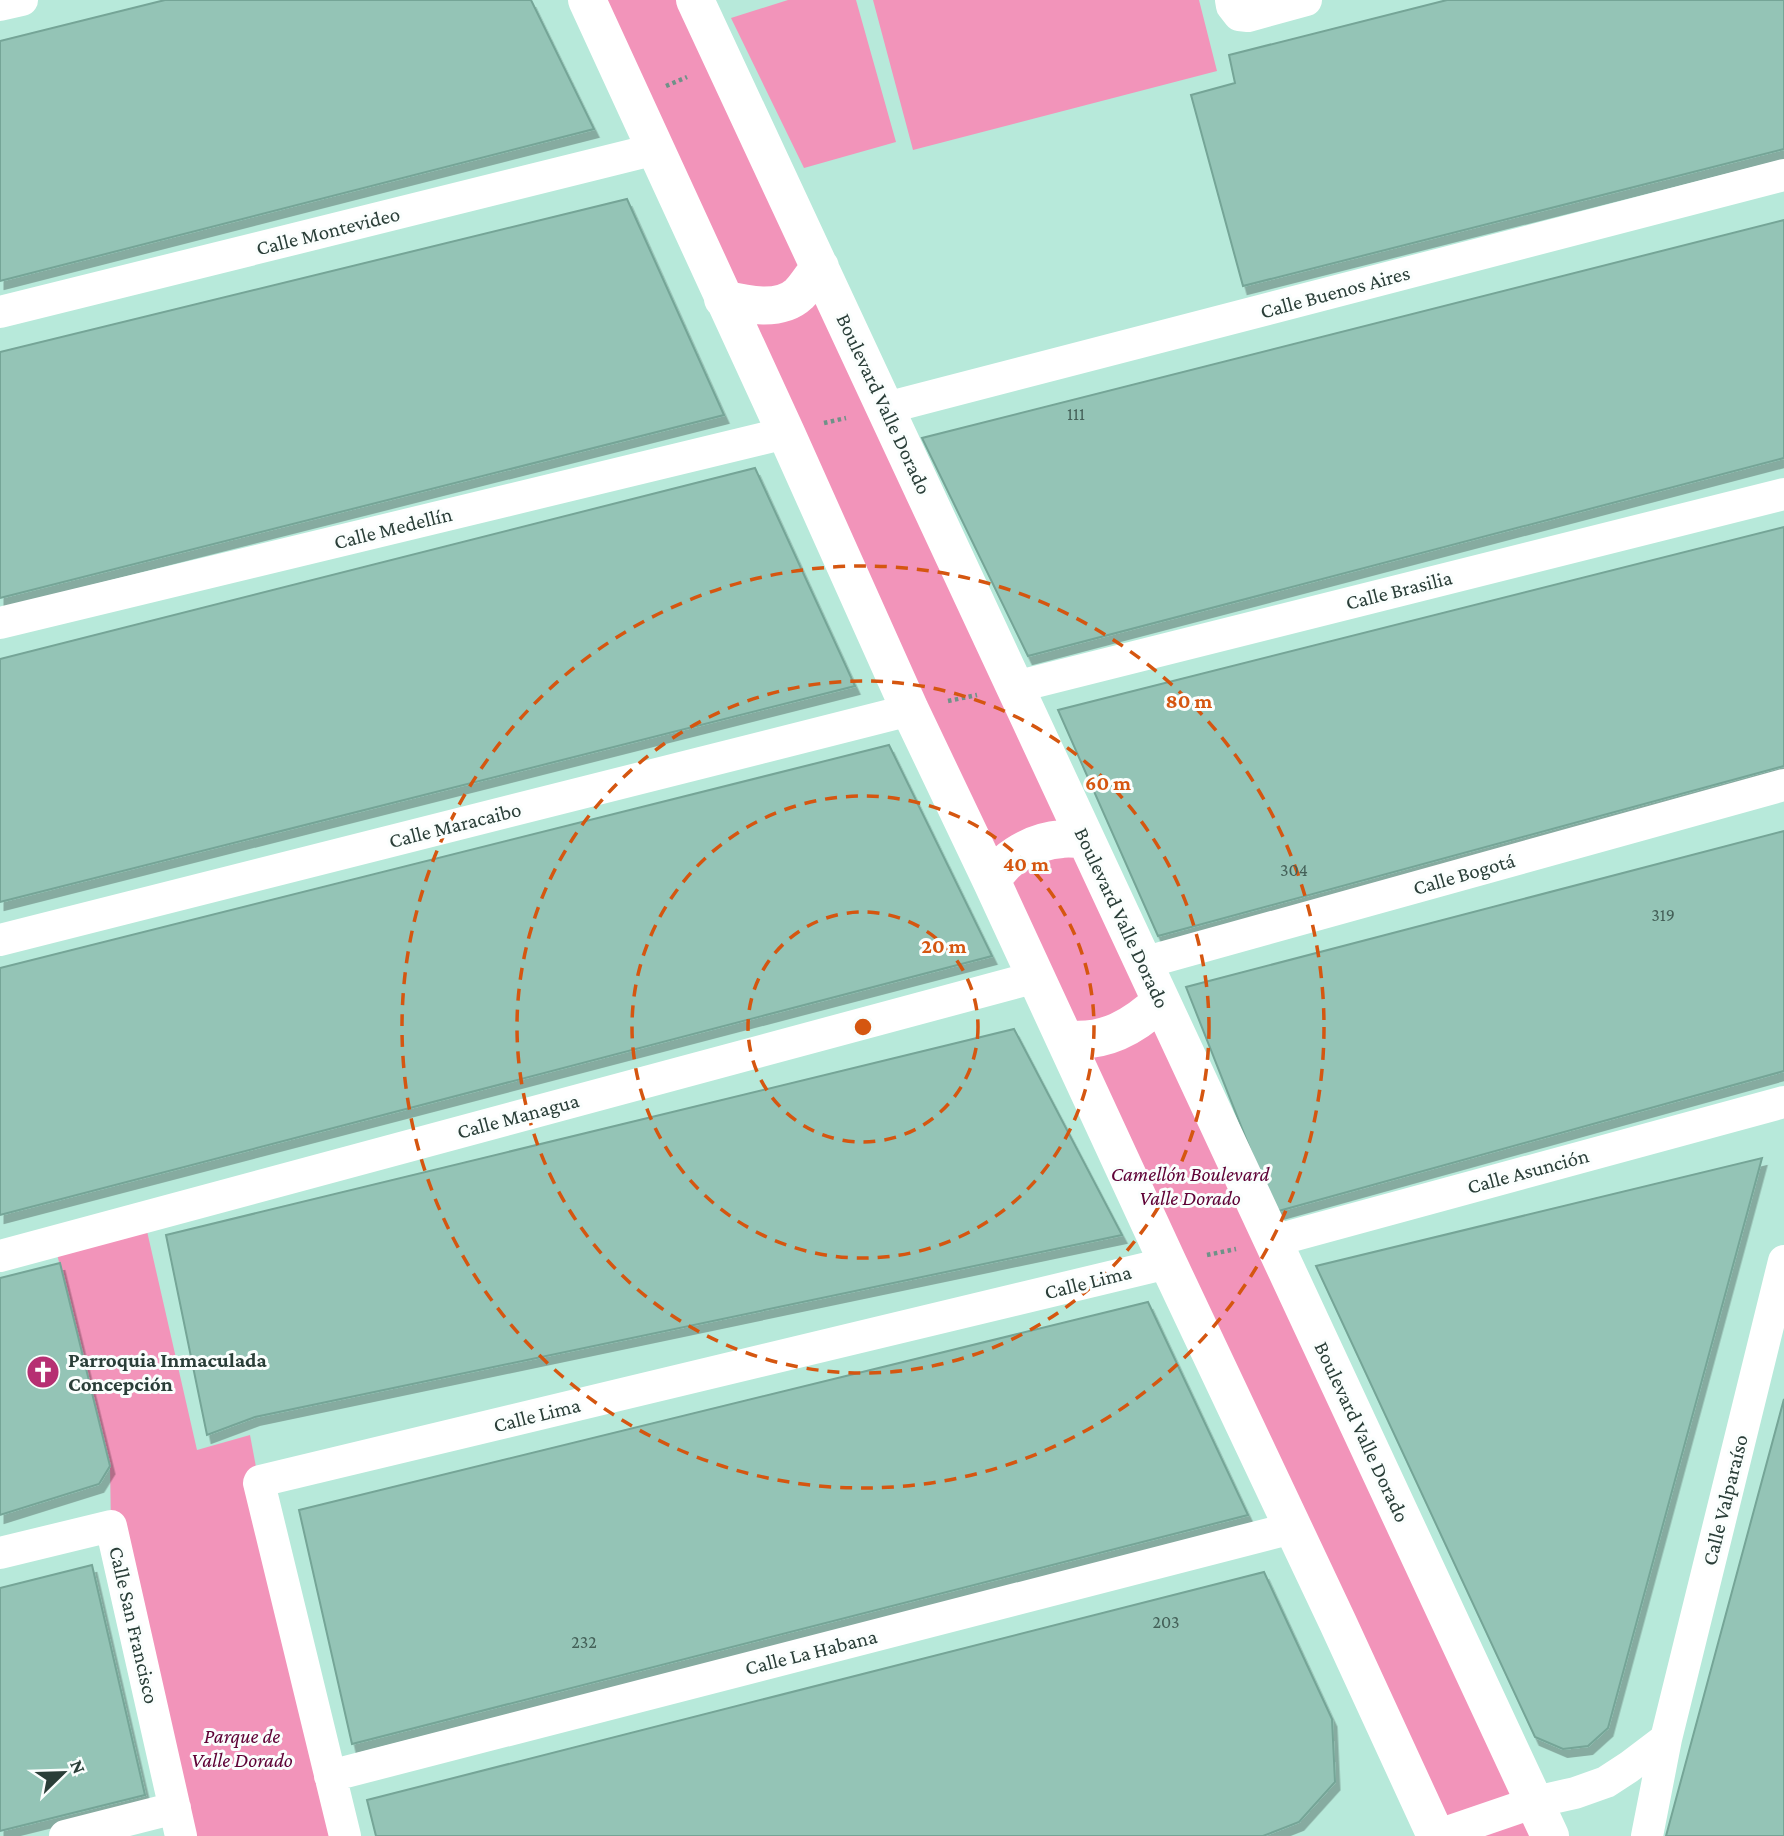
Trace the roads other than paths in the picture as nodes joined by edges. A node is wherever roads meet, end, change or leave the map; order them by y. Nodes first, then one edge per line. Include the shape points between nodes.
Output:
1 (22, 0) edge
2 (587, 0) edge
3 (695, 0) edge
4 (1306, 0) edge
5 (0, 5) edge
6 (1235, 7) edge
7 (656, 149) junction
8 (1784, 175) edge
9 (820, 267) junction
10 (723, 299) junction
11 (0, 312) edge
12 (886, 408) junction
13 (786, 433) junction
14 (1784, 494) edge
15 (0, 623) edge
16 (1015, 687) junction
17 (910, 710) junction
18 (1784, 785) edge
19 (1085, 840) junction
20 (992, 882) junction
21 (0, 940) edge
22 (1143, 963) junction
23 (1036, 977) junction
24 (1161, 1001) junction
25 (1065, 1039) junction
26 (1784, 1102) edge
27 (1273, 1241) junction
28 (0, 1256) edge
29 (1784, 1261) edge
30 (1168, 1263) junction
31 (1292, 1528) junction
32 (0, 1553) edge
33 (1666, 1739) junction
34 (330, 1776) junction
35 (1543, 1819) edge
36 (178, 1822) edge
37 (65, 1836) edge
38 (345, 1836) edge
39 (1436, 1836) edge
40 (1647, 1836) edge

1 - 5 street
2 - 7 street
3 - 9 street, Boulevard Valle Dorado
4 - 6 street via 1248,16
7 - 10 street
7 - 11 street, Calle Montevideo
8 - 12 street, Calle Buenos Aires
9 - 10 street via 798,295 780,303 762,306
9 - 12 street, Boulevard Valle Dorado
10 - 13 street
12 - 16 street, Boulevard Valle Dorado
13 - 15 street, Calle Medellín
13 - 17 street
14 - 16 street, Calle Brasilia
16 - 19 street, Boulevard Valle Dorado
17 - 20 street
17 - 21 street, Calle Maracaibo
18 - 22 street, Calle Bogotá
19 - 20 street via 1037,844 1015,856
19 - 22 street, Boulevard Valle Dorado
20 - 23 street
22 - 24 street, Boulevard Valle Dorado
23 - 25 street
23 - 28 street, Calle Managua
24 - 25 street via 1122,1031 1098,1038
24 - 27 street, Boulevard Valle Dorado
25 - 30 street
26 - 27 street, Calle Asunción
27 - 35 street, Boulevard Valle Dorado
29 - 33 street, Calle Valparaíso
30 - 31 street
30 - 34 street, Calle Lima via 260,1482
31 - 34 street, Calle La Habana
31 - 39 street
32 - 36 street, Calle San Francisco via 111,1526
33 - 35 street via 1606,1782 1575,1793
33 - 40 street, Calle Valparaíso
34 - 38 street, Calle Lima
35 - 39 street
36 - 37 street

